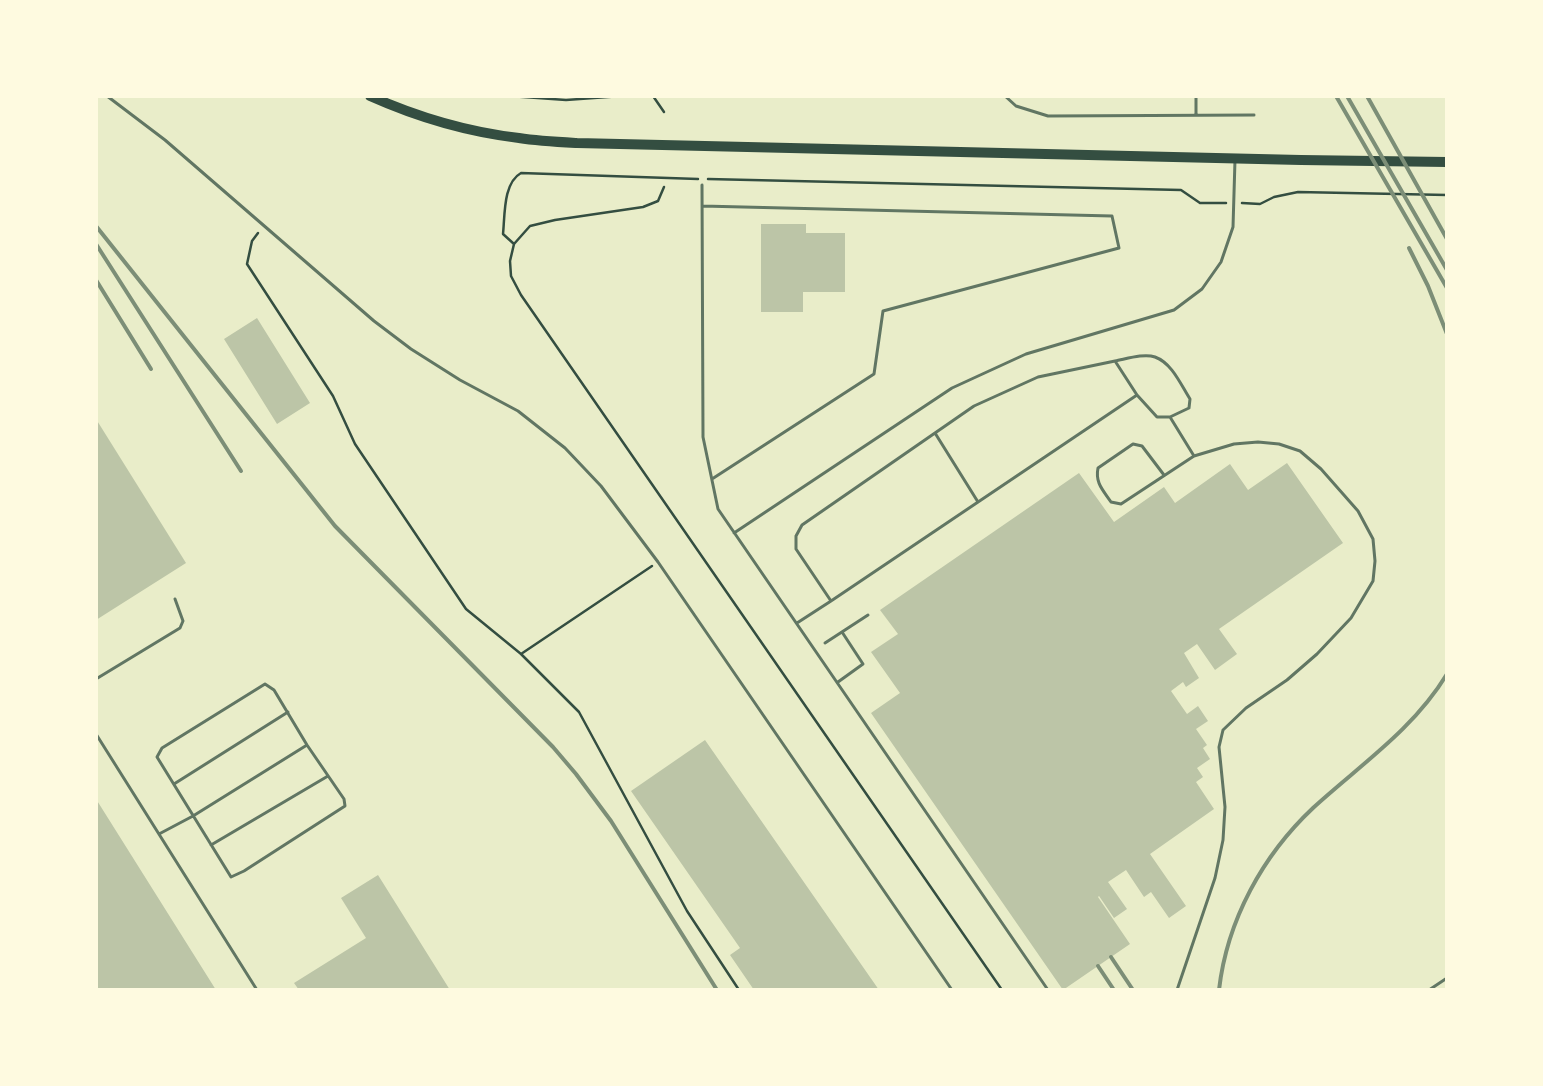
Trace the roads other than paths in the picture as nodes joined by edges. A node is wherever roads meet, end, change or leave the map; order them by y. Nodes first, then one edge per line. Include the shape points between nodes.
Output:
1 (107, 96) edge
2 (370, 96) edge
3 (1005, 96) edge
4 (1196, 96) edge
5 (1196, 115) junction
6 (1254, 115) dead end
7 (1235, 159) junction
8 (1447, 162) edge
9 (702, 185) dead end
10 (702, 206) junction
11 (1115, 361) junction
12 (1137, 395) junction
13 (1170, 417) junction
14 (935, 433) junction
15 (1194, 456) junction
16 (1164, 475) junction
17 (712, 479) junction
18 (978, 502) junction
19 (734, 533) junction
20 (175, 599) dead end
21 (831, 602) junction
22 (868, 615) dead end
23 (796, 623) junction
24 (842, 632) junction
25 (825, 643) dead end
26 (96, 679) edge
27 (837, 682) junction
28 (288, 712) junction
29 (96, 734) edge
30 (307, 745) junction
31 (328, 776) junction
32 (173, 784) junction
33 (193, 816) junction
34 (159, 834) junction
35 (211, 846) junction
36 (1447, 978) edge
37 (257, 990) edge
38 (952, 990) edge
39 (1048, 990) edge
40 (1177, 990) edge
41 (1429, 990) edge

1 - 38 lane via 165,140 374,320 411,349 460,380 518,411 565,448 601,486 658,562
2 - 7 main road via 395,107 480,132 577,143
3 - 5 lane via 1016,106 1048,116
4 - 5 lane
5 - 6 lane
7 - 8 main road
7 - 19 lane via 1233,228 1221,262 1202,289 1174,310 1026,354 952,388
9 - 10 lane
10 - 17 lane via 703,436
10 - 17 lane via 1112,216 1119,248 884,311 874,374
11 - 12 lane
11 - 13 lane via 1154,356 1170,368 1190,399 1189,408
11 - 14 lane via 1038,376 974,406
12 - 13 lane via 1157,416
12 - 18 lane
13 - 15 lane
14 - 18 lane
14 - 21 lane via 802,525 796,536 796,549
15 - 16 lane
15 - 40 lane via 1234,444 1258,442 1300,450 1358,510 1373,539 1375,560 1373,581 1351,618 1318,654 1246,708 1223,730 1219,747 1225,807 1223,840 1215,878
16 - 16 lane via 1121,504 1111,502 1096,476 1098,468 1133,444 1142,446
17 - 19 lane via 718,509
18 - 21 lane
19 - 23 lane
20 - 26 lane via 182,620 180,628
21 - 23 lane
22 - 24 lane
23 - 27 lane
24 - 25 lane
24 - 27 lane via 863,664
27 - 39 lane
28 - 30 lane
28 - 32 lane
28 - 32 lane via 274,690 265,684 162,748 157,757
29 - 34 lane
30 - 31 lane
30 - 33 lane
31 - 35 lane
31 - 35 lane via 344,799 344,806 244,872 230,877
32 - 33 lane
33 - 34 lane
33 - 35 lane
34 - 37 lane
36 - 41 lane

